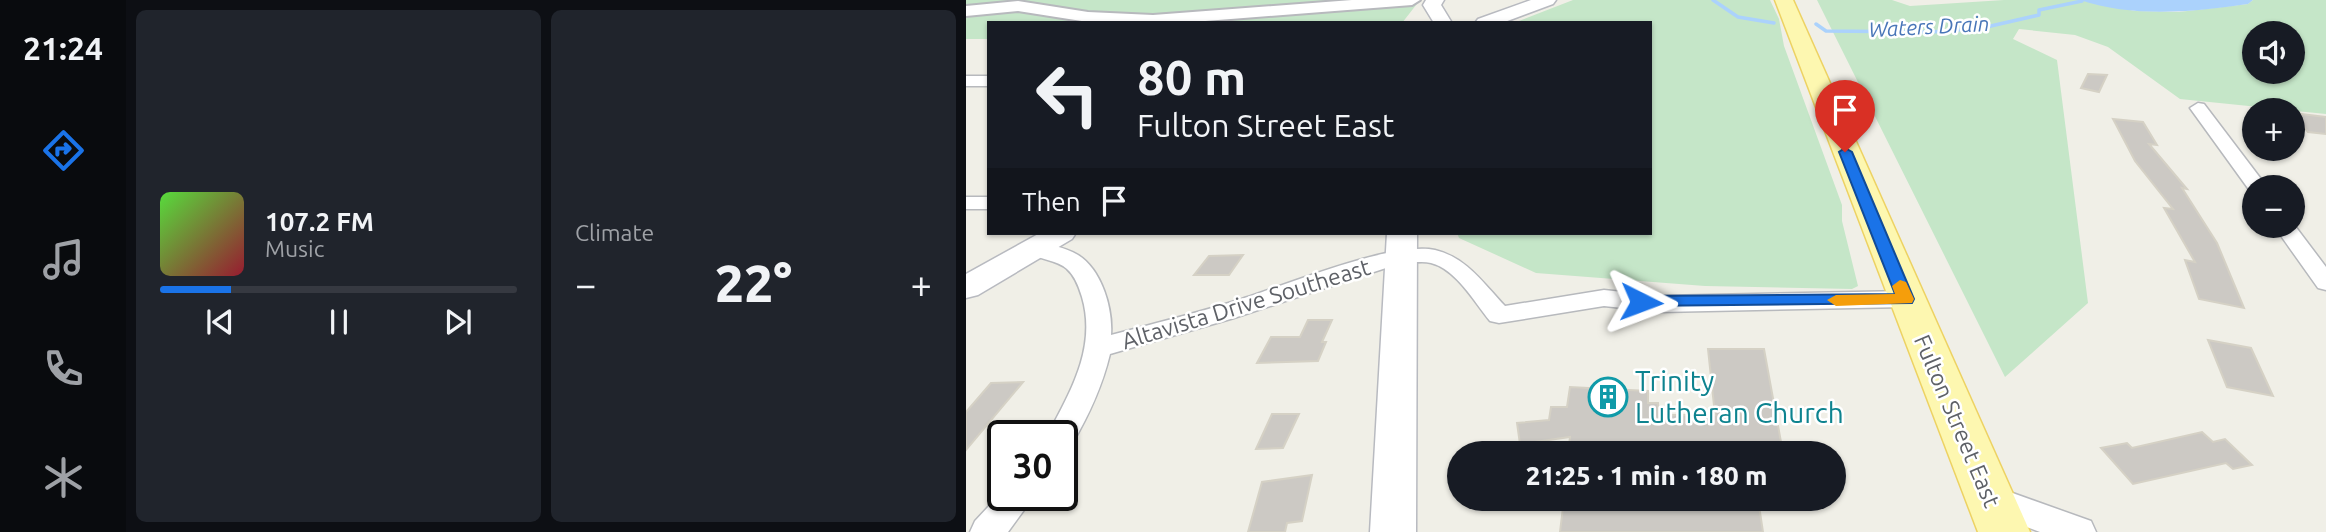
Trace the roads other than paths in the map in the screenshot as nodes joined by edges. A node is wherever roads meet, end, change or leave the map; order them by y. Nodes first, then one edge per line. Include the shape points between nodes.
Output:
1 (1047, 0) edge
2 (1412, 0) edge
3 (1435, 0) edge
4 (1547, 0) edge
5 (1784, 0) edge
6 (1031, 7) junction
7 (966, 11) edge
8 (1442, 21) edge
9 (1489, 21) edge
10 (966, 81) edge
11 (987, 81) edge
12 (2198, 108) dead end
13 (2248, 175) edge
14 (987, 202) edge
15 (966, 203) edge
16 (2294, 238) edge
17 (1048, 240) edge
18 (1402, 246) edge
19 (2326, 283) edge
20 (966, 288) edge
21 (1906, 299) junction
22 (1099, 348) junction
23 (1072, 420) edge
24 (1991, 500) junction
25 (1005, 511) edge
26 (987, 532) edge
27 (1393, 532) edge
28 (2004, 532) edge
29 (2079, 532) edge

1 - 6 street
2 - 6 street via 1153,20 1088,17
3 - 8 main road via 1432,5
4 - 9 main road
5 - 21 main road, Fulton Street East
6 - 7 street
10 - 11 street
12 - 13 street
14 - 15 street
16 - 19 street
17 - 20 main road
17 - 22 street, Altavista Drive Southeast via 1079,267 1097,298
18 - 21 street, Altavista Drive Southeast via 1450,262 1499,315 1604,298 1660,303
18 - 22 street, Altavista Drive Southeast
18 - 27 main road
21 - 24 main road, Fulton Street East
22 - 23 street
24 - 28 main road, Fulton Street East
24 - 29 street
25 - 26 street

